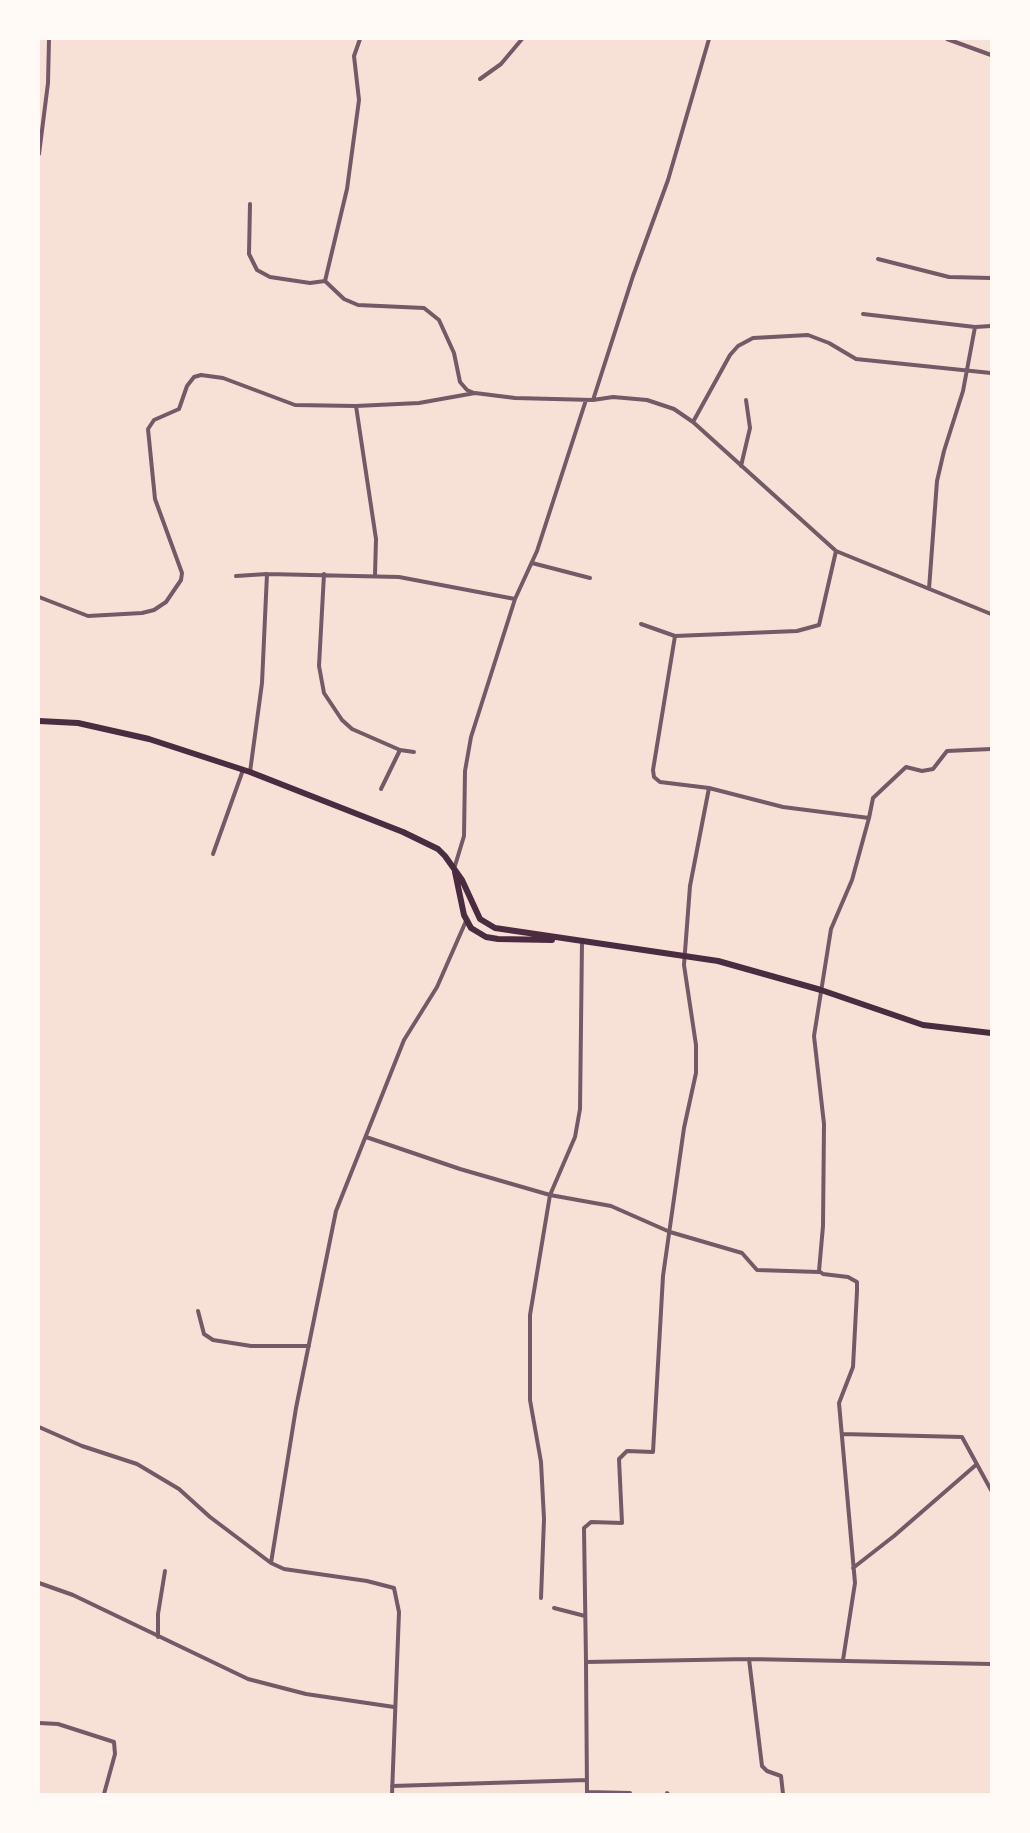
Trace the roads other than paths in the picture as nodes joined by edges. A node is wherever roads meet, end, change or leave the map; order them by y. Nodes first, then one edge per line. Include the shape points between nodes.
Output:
1 (49, 39) edge
2 (360, 39) edge
3 (522, 39) edge
4 (709, 39) edge
5 (947, 39) edge
6 (991, 55) edge
7 (480, 80) dead end
8 (39, 154) edge
9 (250, 204) dead end
10 (878, 259) dead end
11 (991, 278) edge
12 (326, 281) junction
13 (863, 314) dead end
14 (991, 326) edge
15 (975, 327) junction
16 (967, 369) junction
17 (991, 373) edge
18 (475, 393) junction
19 (593, 399) junction
20 (586, 400) junction
21 (746, 400) dead end
22 (357, 406) junction
23 (693, 422) junction
24 (741, 466) junction
25 (836, 551) junction
26 (532, 563) junction
27 (267, 574) junction
28 (324, 574) junction
29 (375, 575) junction
30 (236, 576) dead end
31 (590, 578) dead end
32 (929, 589) junction
33 (39, 597) edge
34 (515, 599) junction
35 (991, 614) edge
36 (641, 624) dead end
37 (675, 636) junction
38 (39, 721) edge
39 (991, 749) edge
40 (400, 750) junction
41 (414, 753) dead end
42 (243, 769) junction
43 (250, 772) junction
44 (709, 788) junction
45 (381, 789) dead end
46 (868, 818) junction
47 (213, 854) dead end
48 (454, 870) junction
49 (466, 921) junction
50 (572, 940) junction
51 (582, 942) junction
52 (687, 955) junction
53 (821, 990) junction
54 (991, 1033) edge
55 (366, 1137) junction
56 (550, 1195) junction
57 (670, 1232) junction
58 (819, 1272) junction
59 (198, 1311) dead end
60 (309, 1346) junction
61 (39, 1427) edge
62 (842, 1434) junction
63 (977, 1464) junction
64 (991, 1490) edge
65 (271, 1563) junction
66 (853, 1568) junction
67 (165, 1571) dead end
68 (39, 1583) edge
69 (541, 1598) dead end
70 (554, 1608) dead end
71 (585, 1616) junction
72 (158, 1637) junction
73 (749, 1659) junction
74 (843, 1660) junction
75 (586, 1662) junction
76 (991, 1664) edge
77 (394, 1707) junction
78 (39, 1723) edge
79 (587, 1780) junction
80 (392, 1786) junction
81 (630, 1792) dead end
82 (587, 1793) edge
83 (104, 1794) edge
84 (392, 1794) edge
85 (783, 1794) edge

1 - 8 street
2 - 12 street via 354,56 358,100 347,189
3 - 7 street via 501,64
4 - 19 street via 668,180
5 - 6 street
9 - 12 street via 249,254 257,270 270,277 310,283
10 - 11 street via 949,277
12 - 18 street via 344,299 358,305 424,308 439,320 454,353 460,382
13 - 15 street
14 - 15 street
15 - 16 street
16 - 17 street
16 - 23 street via 856,359 808,335 753,338 730,355
16 - 32 street via 937,481
18 - 20 street
18 - 22 street via 419,404
19 - 20 street
19 - 23 street via 646,400 674,409
20 - 26 street
21 - 24 street via 750,428
22 - 29 street via 376,539
22 - 33 street via 295,405 223,378 194,377 180,409 154,420 148,429 155,499 182,573 166,602 148,612 104,617 76,613
23 - 24 street
24 - 25 street
25 - 32 street
25 - 37 street via 819,626 797,631
26 - 31 street
26 - 34 street
27 - 28 street
27 - 30 street
27 - 43 street via 262,683
28 - 29 street
28 - 40 street via 319,666 324,693 352,729
29 - 34 street
32 - 35 street
34 - 48 street via 467,755 464,829
36 - 37 street
37 - 44 street via 654,777 660,782
38 - 42 main road via 105,727
39 - 46 street via 947,751 933,769 906,767 873,798
40 - 41 street
40 - 45 street
42 - 43 main road
42 - 47 street
43 - 48 main road via 421,840 438,849
44 - 46 street via 783,807
44 - 52 street via 690,886
46 - 53 street via 852,880 831,929
48 - 49 main road
48 - 50 main road via 486,925
49 - 50 main road via 479,934 498,939
49 - 55 street via 437,987 404,1040
50 - 51 main road
51 - 52 main road
51 - 56 street via 580,1109 575,1137
52 - 53 main road
52 - 57 street via 685,973 696,1073
53 - 54 main road via 923,1025
53 - 58 street via 814,1035 824,1124
55 - 56 street via 460,1170
55 - 60 street via 336,1212
56 - 57 street via 611,1206
56 - 69 street via 530,1327 530,1400 541,1462 543,1508
57 - 58 street via 742,1253 757,1270
57 - 71 street via 660,1312 653,1452 627,1451 619,1459 621,1524 591,1522 584,1528
58 - 62 street via 857,1282 854,1359 839,1403
59 - 60 street via 204,1334 213,1340 251,1346
60 - 65 street
61 - 65 street via 137,1464 171,1484
62 - 63 street via 956,1434 962,1437
62 - 66 street
63 - 64 street
63 - 66 street
65 - 77 street via 284,1569 394,1588 399,1612
66 - 74 street via 855,1583
67 - 72 street
68 - 72 street via 73,1595
70 - 71 street
71 - 75 street
72 - 77 street via 248,1679 306,1694
73 - 74 street
73 - 75 street
73 - 85 street via 762,1766 781,1776
74 - 76 street
75 - 79 street
77 - 80 street
78 - 83 street via 57,1724 114,1742 115,1754
79 - 80 street
79 - 82 street
80 - 84 street
81 - 82 street

